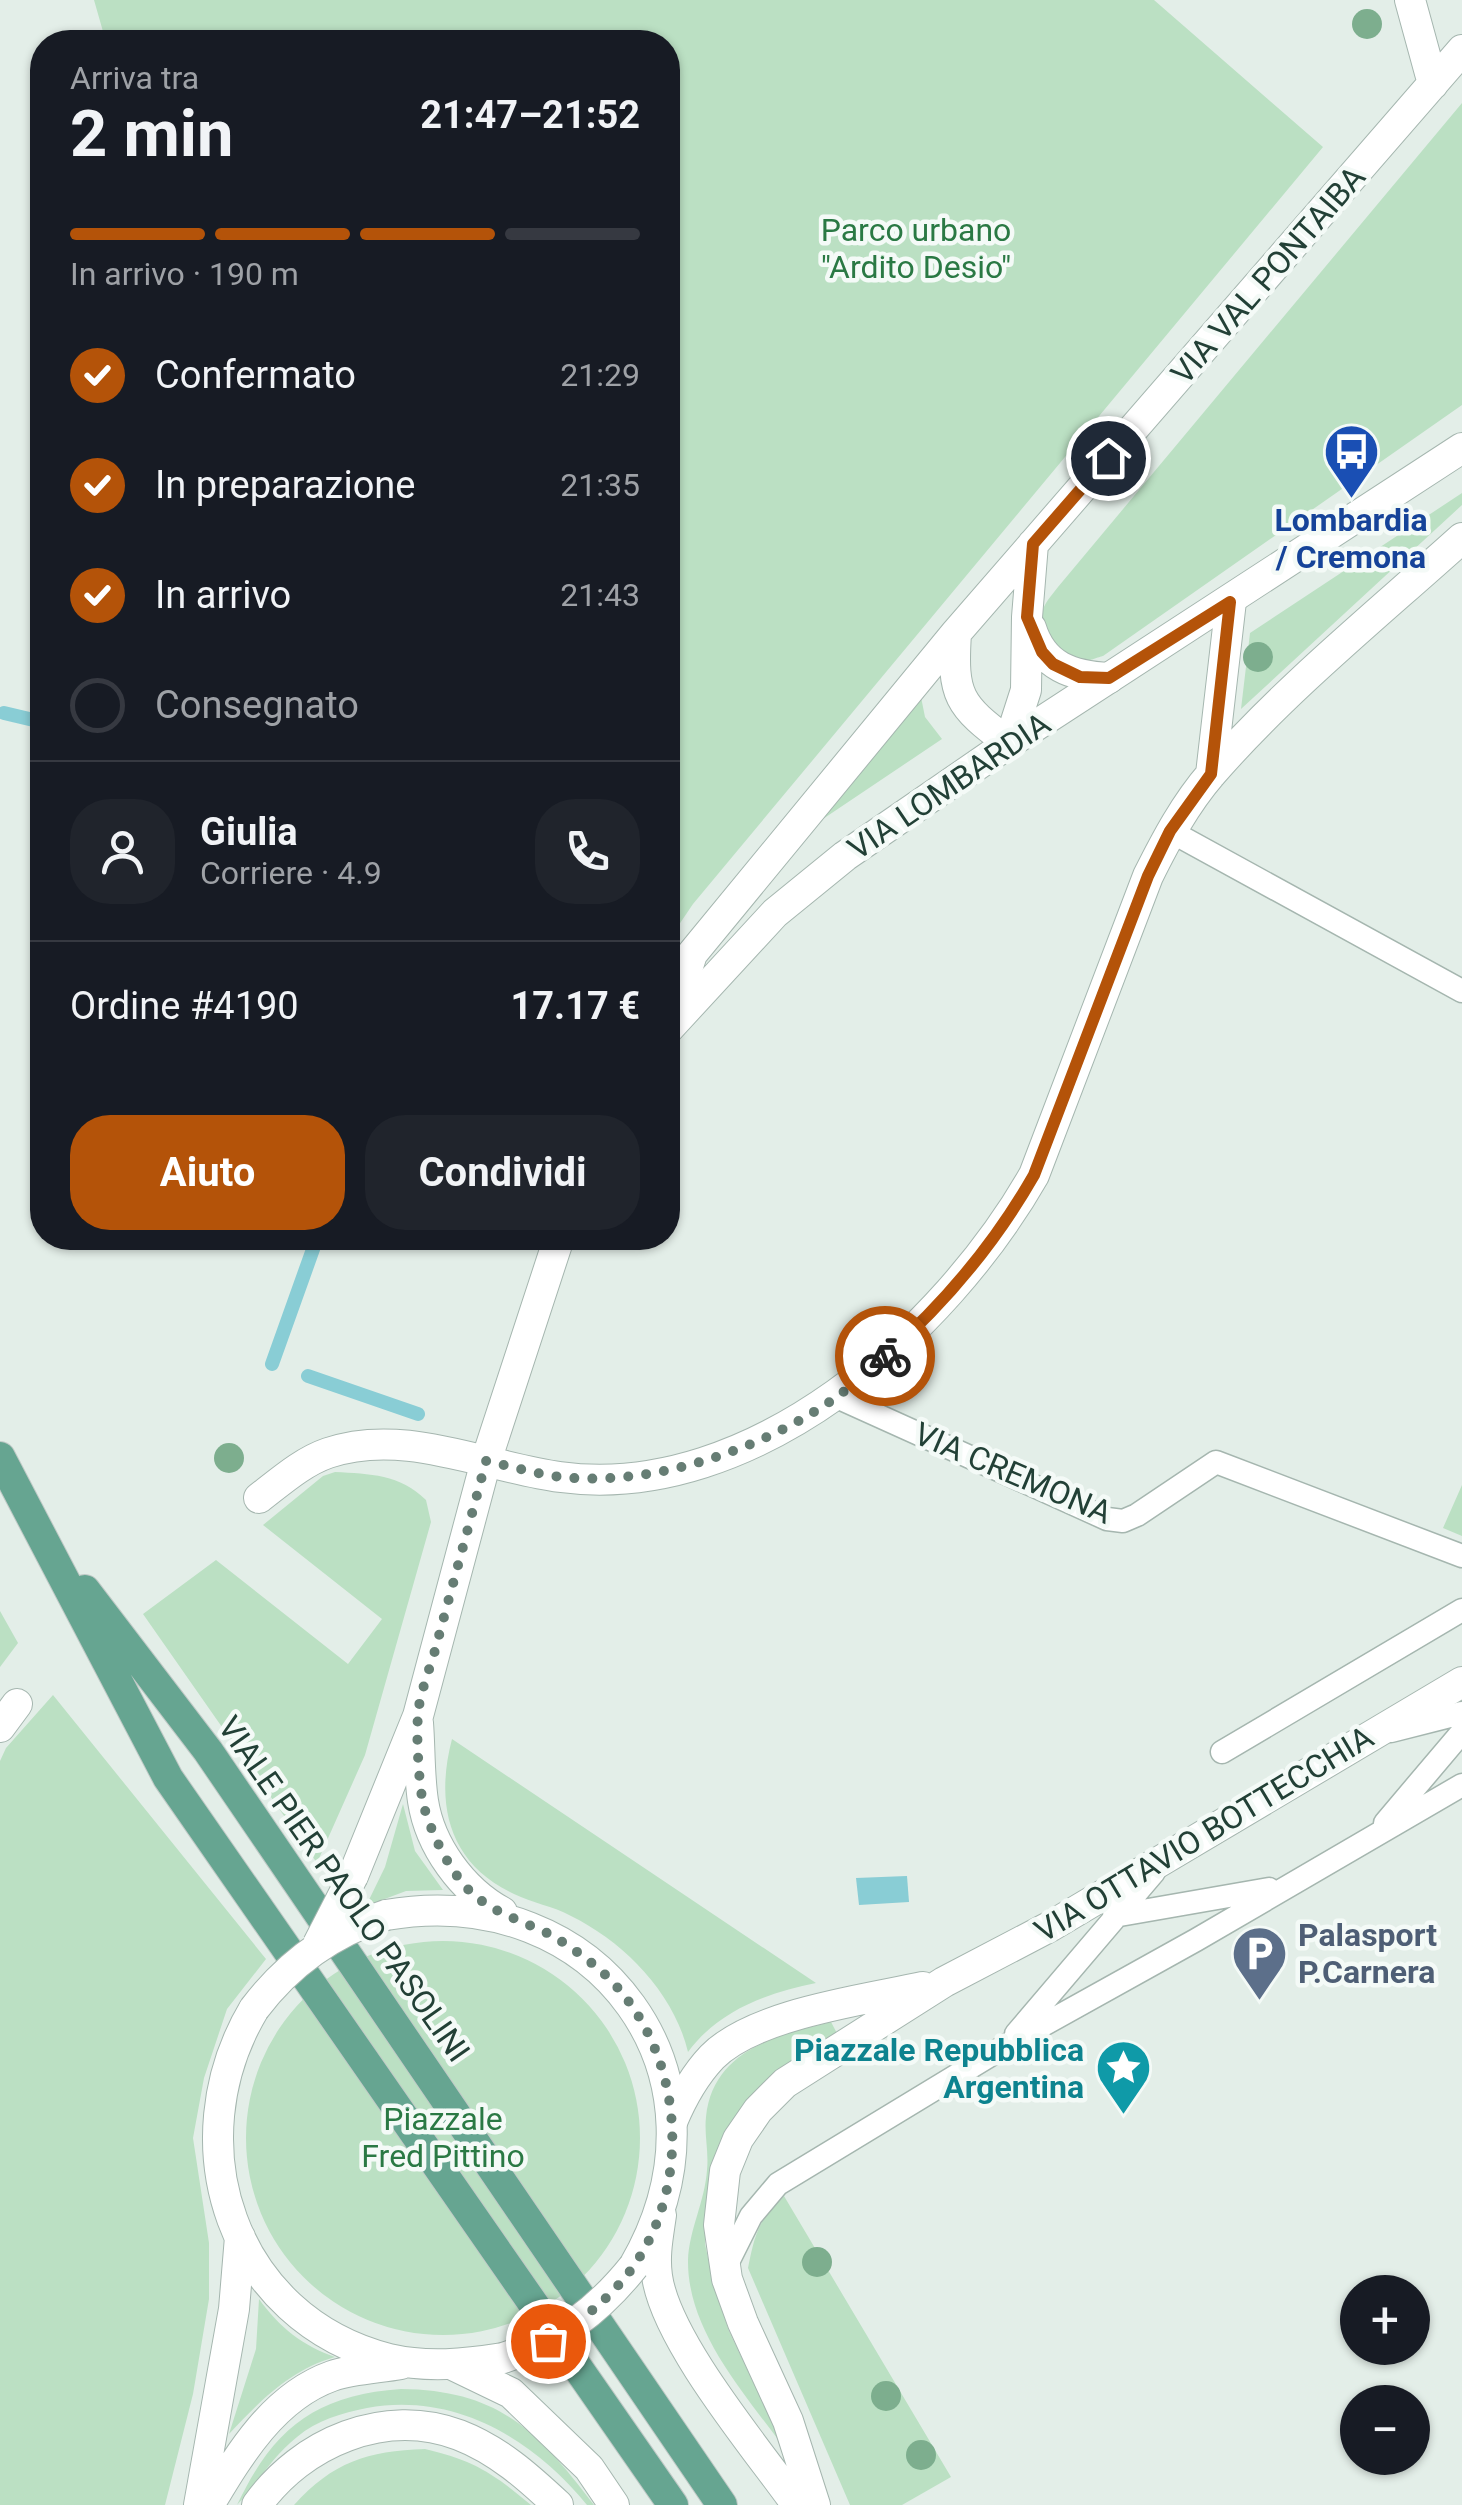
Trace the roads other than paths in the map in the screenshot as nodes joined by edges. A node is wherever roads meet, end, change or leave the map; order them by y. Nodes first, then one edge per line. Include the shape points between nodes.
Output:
1 (1410, 0) edge
2 (1462, 50) edge
3 (1433, 84) junction
4 (1462, 448) edge
5 (1462, 538) edge
6 (1033, 544) junction
7 (1230, 602) junction
8 (1027, 617) junction
9 (956, 633) junction
10 (1109, 678) junction
11 (1009, 743) junction
12 (1211, 774) junction
13 (1170, 831) junction
14 (1462, 991) edge
15 (680, 992) edge
16 (680, 1016) edge
17 (555, 1250) edge
18 (837, 1396) junction
19 (0, 1457) edge
20 (486, 1461) junction
21 (259, 1498) dead end
22 (32, 1520) junction
23 (1462, 1556) edge
24 (1462, 1610) edge
25 (1462, 1682) edge
26 (1462, 1713) edge
27 (418, 1716) junction
28 (1462, 1732) edge
29 (1368, 1737) junction
30 (1222, 1752) dead end
31 (1462, 1785) edge
32 (1373, 1837) junction
33 (1170, 1855) junction
34 (1284, 1887) junction
35 (1116, 1915) junction
36 (517, 1920) junction
37 (1051, 1926) junction
38 (317, 1947) junction
39 (944, 1982) junction
40 (1007, 2044) junction
41 (672, 2122) junction
42 (662, 2206) junction
43 (240, 2237) junction
44 (725, 2269) junction
45 (411, 2363) junction
46 (453, 2366) junction
47 (199, 2505) edge
48 (209, 2505) edge
49 (257, 2505) edge
50 (558, 2505) edge
51 (614, 2505) edge
52 (673, 2505) edge
53 (722, 2505) edge
54 (797, 2505) edge
55 (815, 2505) edge

1 - 3 street
2 - 3 street, VIA VAL PONTAIBA
3 - 6 street, VIA VAL PONTAIBA
4 - 7 street, VIA LOMBARDIA
5 - 12 street
6 - 8 street
6 - 9 street, VIA VAL PONTAIBA
7 - 10 street, VIA LOMBARDIA
7 - 12 street
8 - 10 street via 1034,640 1053,664 1080,677
8 - 11 street via 1026,690
9 - 11 street via 956,690
9 - 15 street, VIA VAL PONTAIBA via 692,954
10 - 11 street, VIA LOMBARDIA
11 - 16 street, VIA LOMBARDIA via 775,913
12 - 13 street
13 - 14 lane
13 - 18 street via 1034,1175 1010,1218 915,1330
17 - 20 street
18 - 20 street via 726,1454 663,1472 560,1477
18 - 23 lane, VIA CREMONA via 1107,1519 1137,1516 1216,1462
19 - 22 main road, VIALE PIER PAOLO PASOLINI
20 - 21 street via 366,1444 326,1453
20 - 27 street
22 - 52 main road, VIALE PIER PAOLO PASOLINI via 168,1778
22 - 53 main road, VIALE PIER PAOLO PASOLINI via 208,1751
24 - 30 lane
25 - 29 street, VIA OTTAVIO BOTTECCHIA
26 - 29 lane
27 - 36 street via 423,1804 436,1838 466,1888
27 - 38 street, bridge
28 - 32 lane
29 - 33 street, VIA OTTAVIO BOTTECCHIA
31 - 32 lane
32 - 34 lane
33 - 35 lane
33 - 37 street, VIA OTTAVIO BOTTECCHIA
34 - 35 lane
34 - 40 lane
35 - 37 lane
35 - 40 lane
36 - 38 street, bridge via 449,1908 386,1915
36 - 41 street via 554,1936 624,1995 656,2050
37 - 39 street, VIA OTTAVIO BOTTECCHIA
38 - 43 street, bridge via 254,2009 224,2076 216,2142 222,2190
39 - 41 street, VIA OTTAVIO BOTTECCHIA via 750,2031 714,2055
39 - 44 street, VIA OTTAVIO BOTTECCHIA via 785,2084 758,2110 725,2171 719,2225
40 - 44 lane via 778,2184 750,2216
41 - 42 street
42 - 46 street, bridge via 634,2266 577,2324 503,2358
42 - 54 street via 657,2280 673,2326
43 - 45 street via 253,2261 308,2320 349,2345
43 - 47 street
44 - 55 street, VIA OTTAVIO BOTTECCHIA
45 - 46 street
45 - 48 street via 331,2376 289,2401 240,2452
46 - 51 street via 511,2393 589,2468
49 - 50 street via 298,2462 333,2441 370,2428 418,2424 494,2452

